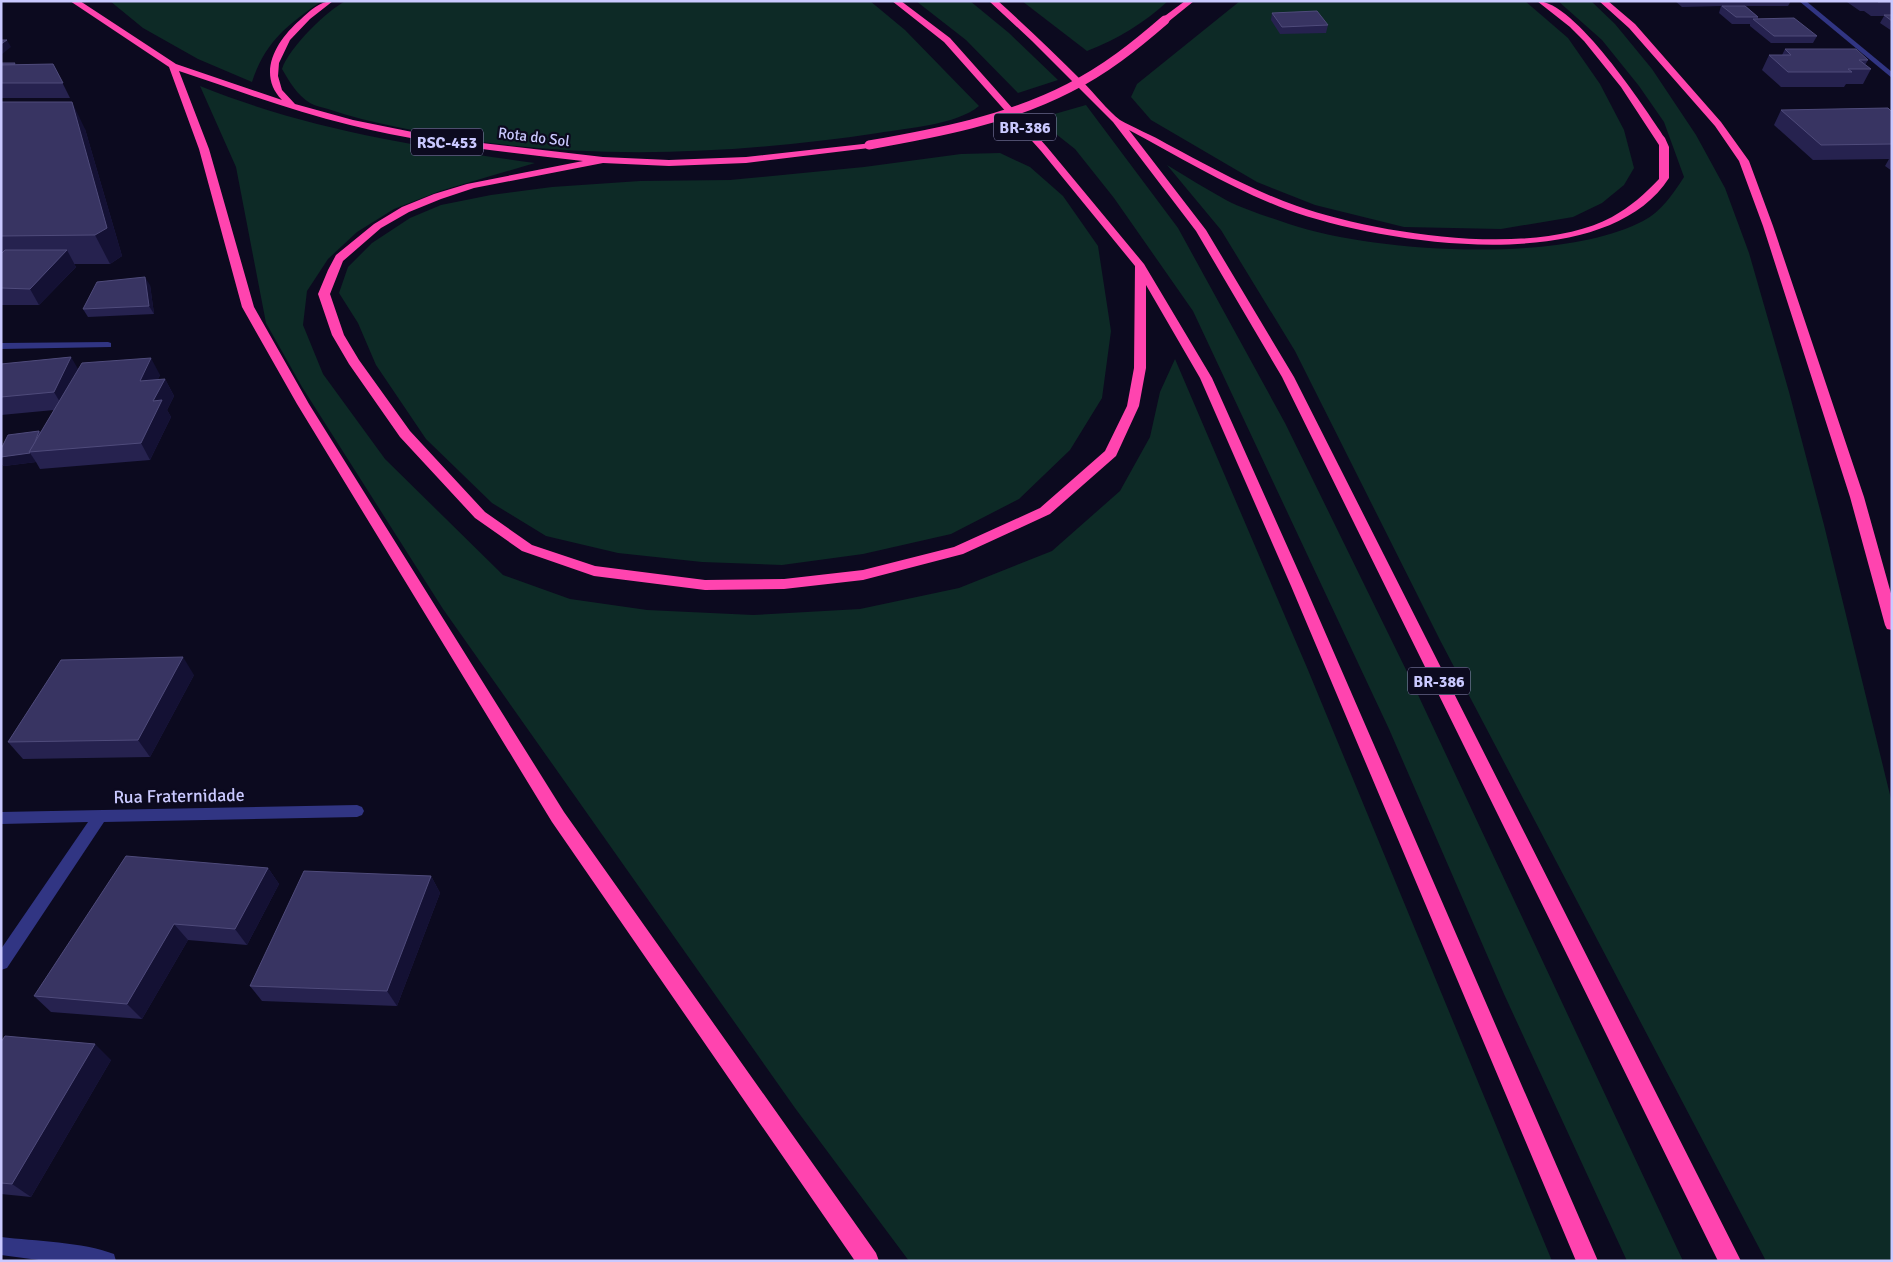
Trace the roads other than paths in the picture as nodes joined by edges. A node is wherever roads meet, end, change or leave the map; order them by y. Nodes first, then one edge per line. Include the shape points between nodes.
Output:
1 (74, 1) edge
2 (329, 1) edge
3 (896, 1) edge
4 (993, 1) edge
5 (1190, 1) edge
6 (1541, 1) edge
7 (1603, 1) edge
8 (1802, 1) edge
9 (173, 66) junction
10 (1892, 76) edge
11 (294, 107) junction
12 (1116, 120) junction
13 (603, 160) junction
14 (1140, 266) junction
15 (108, 345) dead end
16 (1, 346) edge
17 (1892, 625) edge
18 (357, 811) dead end
19 (100, 816) junction
20 (1, 818) edge
21 (1, 963) edge
22 (1, 1246) edge
23 (107, 1261) edge
24 (868, 1261) edge
25 (1587, 1261) edge
26 (1730, 1261) edge

1 - 9 highway, Rota do Sol / RSC-453
2 - 11 highway via 303,19 275,56 274,74 278,91
3 - 14 highway, BR-386 via 947,40 1044,148
4 - 12 highway, BR-386
5 - 13 highway, Rota do Sol / RSC-453, bridge via 1133,48 1095,74 1029,106 978,123 869,145 746,160 670,163
6 - 12 highway via 1588,41 1623,82 1665,146 1664,178 1644,203 1616,219 1586,230 1548,238 1458,240 1396,234 1338,222 1252,191
7 - 17 highway via 1632,26 1718,124 1744,161 1857,497
8 - 10 street
9 - 11 highway, Rota do Sol / RSC-453
9 - 24 highway via 204,149 248,307 303,404 558,817
11 - 13 highway, Rota do Sol / RSC-453 via 447,142
12 - 26 highway, BR-386 via 1201,230 1288,377
13 - 14 highway via 505,177 400,212 364,235 337,261 324,294 338,335 349,355 405,434 480,515 526,548 594,571 705,585 784,584 863,575 958,551 1045,510 1111,453 1133,406 1140,368
14 - 25 highway, BR-386 via 1210,387
15 - 16 street
18 - 19 street, Rua Fraternidade
19 - 20 street, Rua Fraternidade
19 - 21 street
22 - 23 street

